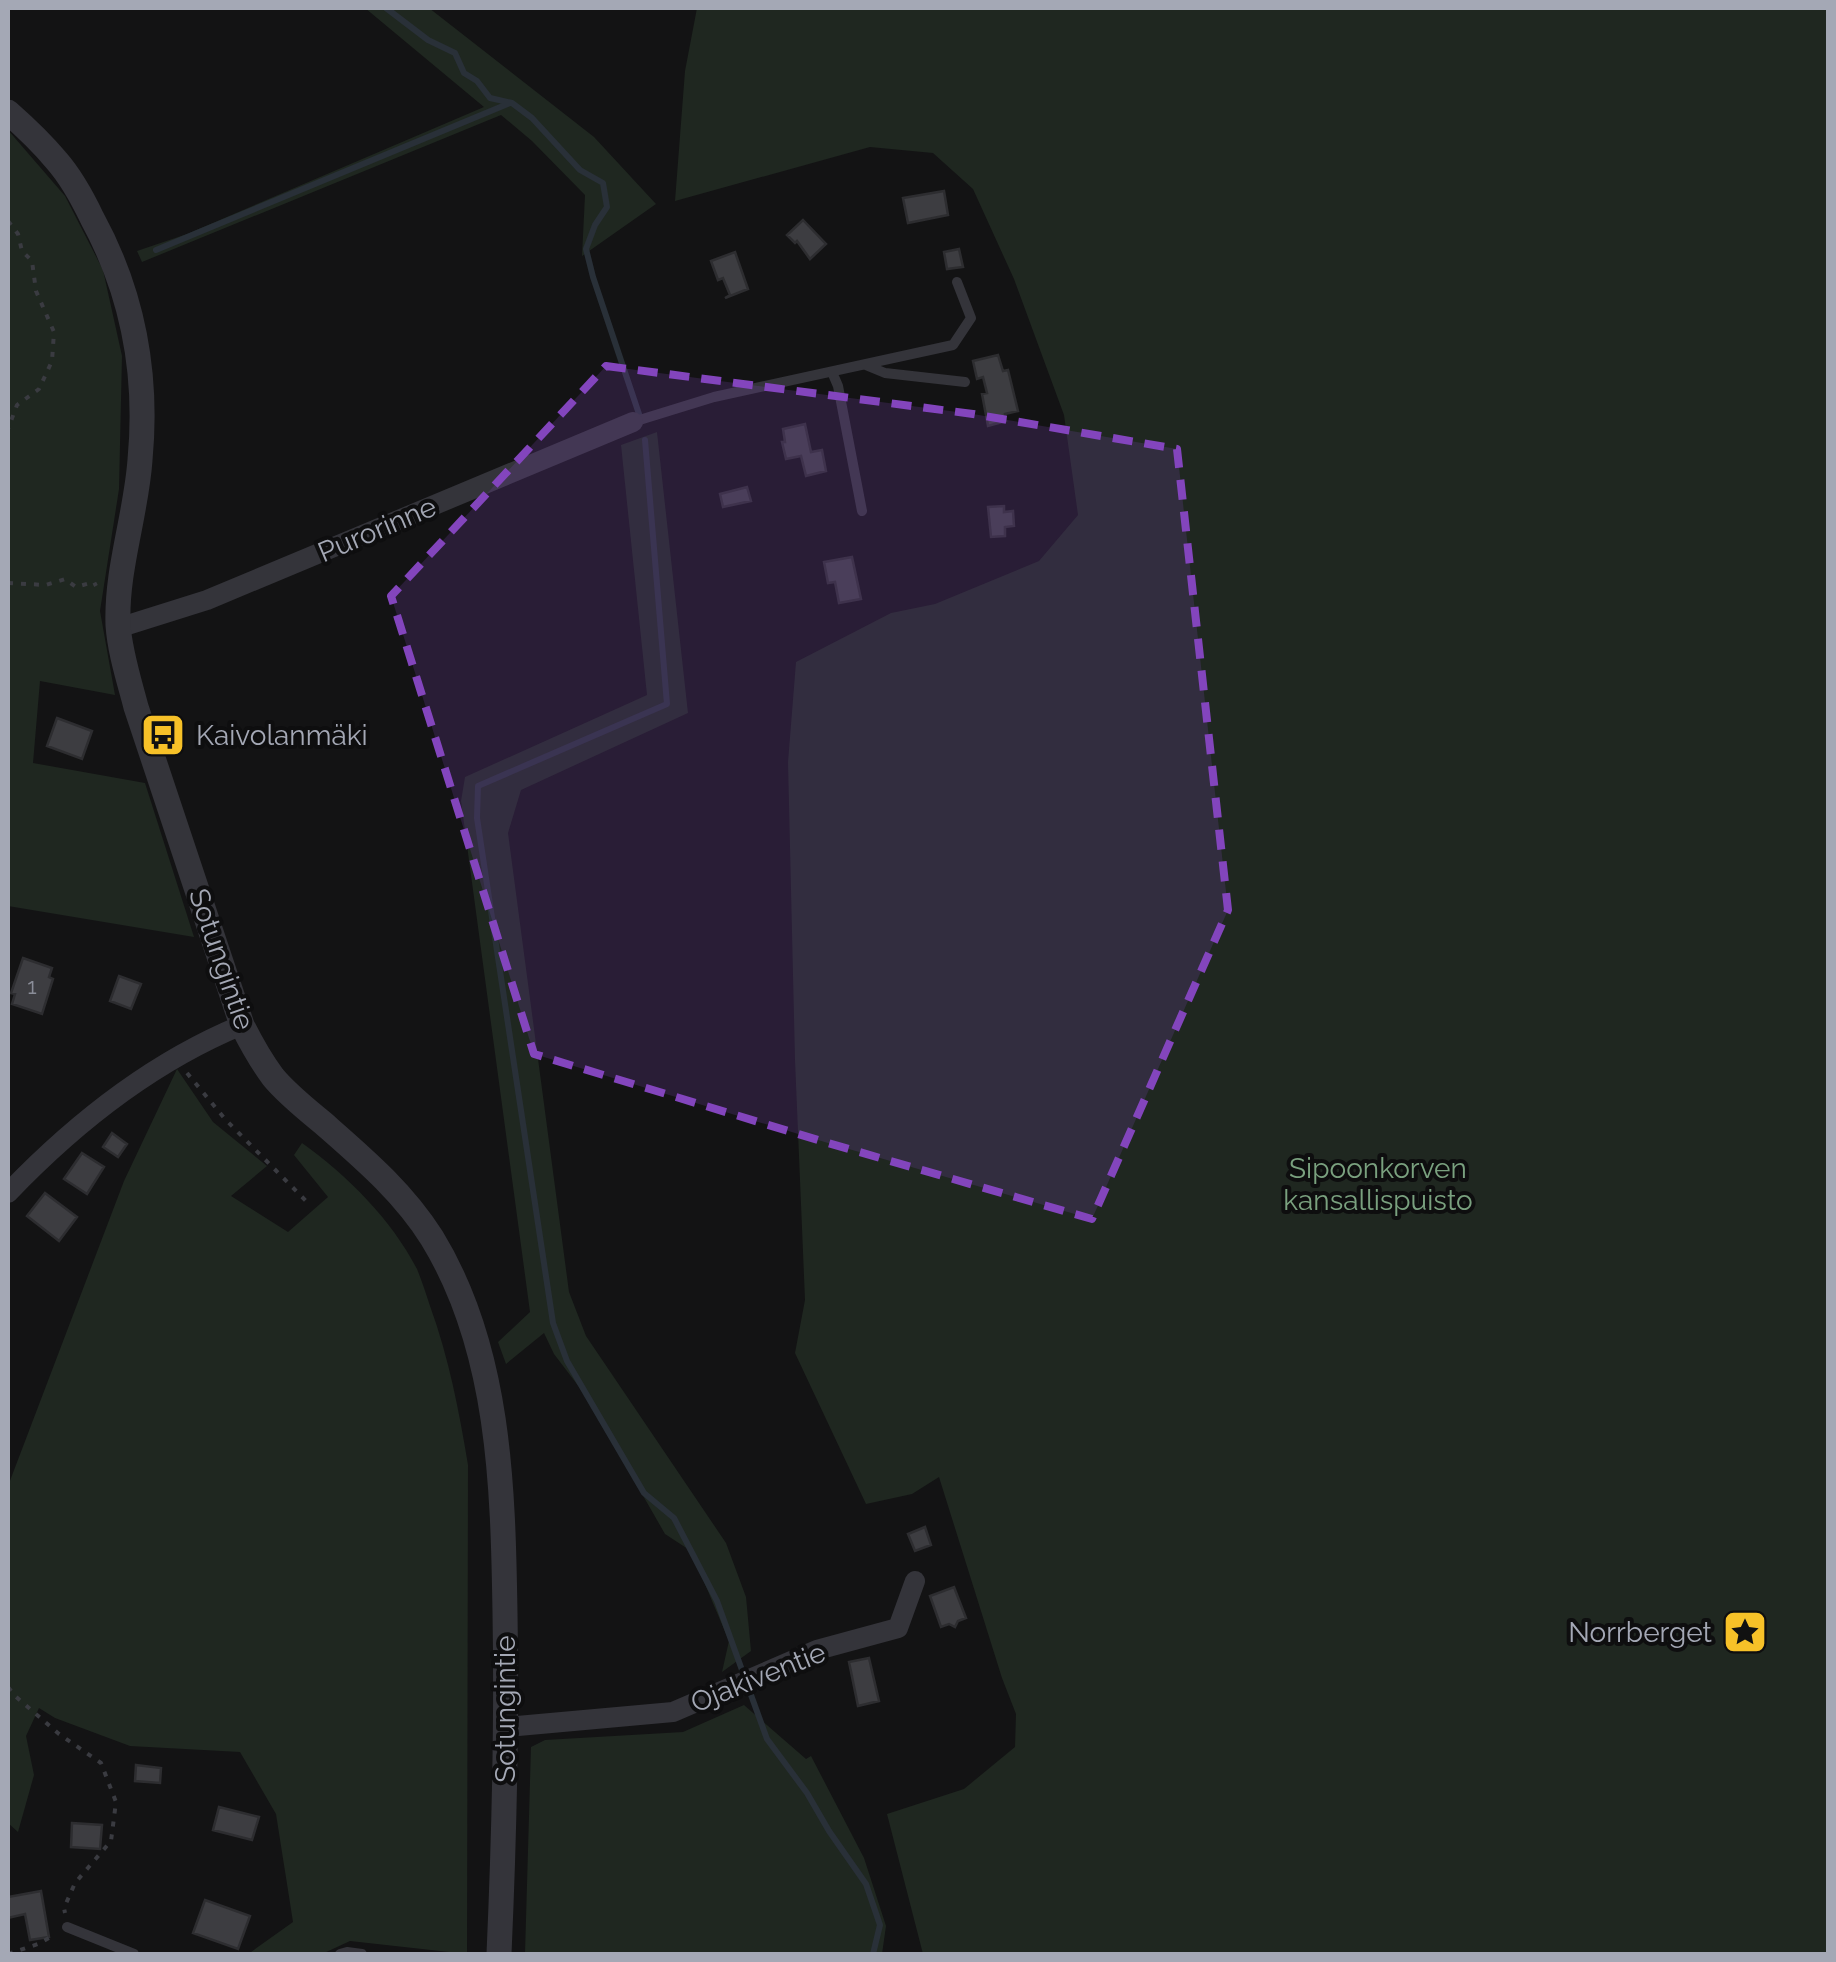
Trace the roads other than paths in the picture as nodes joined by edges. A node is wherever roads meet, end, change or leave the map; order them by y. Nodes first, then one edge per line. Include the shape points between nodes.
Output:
1 (8, 112) edge
2 (958, 282) dead end
3 (866, 366) junction
4 (832, 372) junction
5 (965, 382) dead end
6 (632, 422) joint
7 (862, 511) dead end
8 (118, 628) junction
9 (242, 1024) junction
10 (8, 1193) edge
11 (915, 1581) dead end
12 (507, 1727) junction
13 (67, 1927) road end
14 (134, 1954) edge
15 (340, 1954) edge
16 (362, 1954) edge
17 (500, 1954) edge

1 - 8 street, Sotungintie via 79,192 128,300 142,401
2 - 3 lane via 971,318 953,345
3 - 4 lane
3 - 5 lane
4 - 6 lane via 714,396
4 - 7 lane
6 - 8 street, Purorinne via 207,600
8 - 9 street, Sotungintie via 136,707
9 - 10 street via 121,1091
9 - 12 street, Sotungintie via 274,1078 410,1206 460,1290 491,1402 504,1544
11 - 12 street, Ojakiventie via 898,1628 816,1650 674,1712
12 - 17 street, Sotungintie
13 - 14 lane
15 - 16 lane

